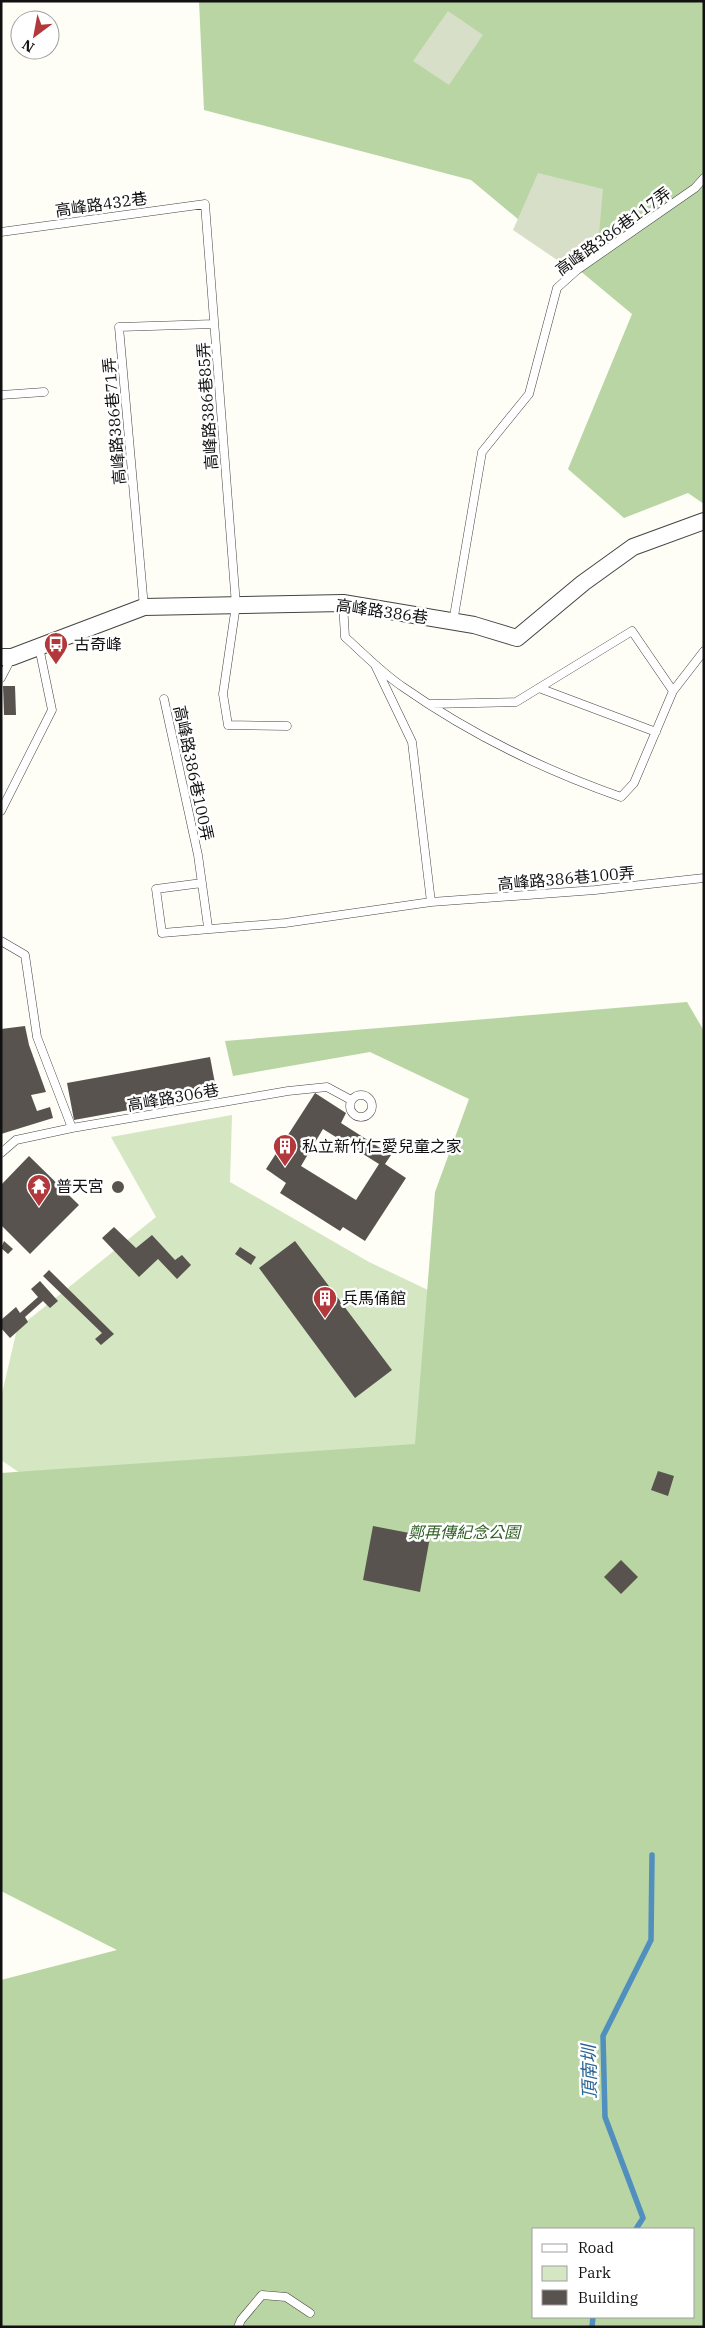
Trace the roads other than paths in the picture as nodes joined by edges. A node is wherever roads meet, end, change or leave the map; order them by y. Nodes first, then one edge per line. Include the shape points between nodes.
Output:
1 (704, 178) edge
2 (205, 204) joint
3 (1, 232) edge
4 (214, 324) junction
5 (44, 392) dead end
6 (1, 395) edge
7 (704, 521) edge
8 (343, 603) junction
9 (236, 605) junction
10 (144, 607) junction
11 (453, 622) junction
12 (39, 647) junction
13 (704, 650) edge
14 (7, 657) edge
15 (373, 661) junction
16 (1, 678) edge
17 (539, 688) junction
18 (673, 691) junction
19 (164, 699) dead end
20 (431, 704) junction
21 (287, 726) dead end
22 (656, 732) junction
23 (1, 811) edge
24 (704, 878) edge
25 (202, 883) junction
26 (431, 902) junction
27 (208, 928) junction
28 (1, 942) edge
29 (352, 1100) dead end
30 (72, 1128) junction
31 (1, 1153) edge
32 (310, 2313) dead end
33 (238, 2327) edge

1 - 11 lane, 高峰路386巷117弄 via 695,188 577,270 558,288 529,394 482,452
2 - 3 lane, 高峰路432巷
2 - 4 lane, 高峰路386巷85弄
4 - 9 lane, 高峰路386巷85弄
4 - 10 lane, 高峰路386巷71弄 via 119,327
5 - 6 lane
7 - 11 street, 高峰路386巷 via 633,547 583,583 517,638
8 - 9 street, 高峰路386巷
8 - 11 street, 高峰路386巷
8 - 15 lane via 345,637
9 - 10 street, 高峰路386巷
9 - 21 lane, 高峰路386巷85弄 via 223,694 228,725
10 - 12 street, 高峰路386巷
12 - 14 street, 高峰路386巷
12 - 23 lane via 52,710
13 - 18 lane
14 - 16 lane
15 - 20 lane via 402,687
15 - 26 lane via 412,742
17 - 18 lane via 632,631
17 - 20 lane via 516,702
17 - 22 lane
18 - 22 lane
19 - 25 lane, 高峰路386巷100弄
20 - 22 lane via 500,746 621,797 634,783
24 - 26 lane, 高峰路386巷100弄
25 - 27 lane, 高峰路386巷100弄
25 - 27 lane, 高峰路386巷100弄 via 156,889 162,933
26 - 27 lane, 高峰路386巷100弄 via 285,922
28 - 30 lane via 25,955 37,1037
29 - 30 lane, 高峰路306巷 via 327,1087
30 - 31 lane, 高峰路306巷 via 16,1140
32 - 33 lane via 286,2297 262,2294

